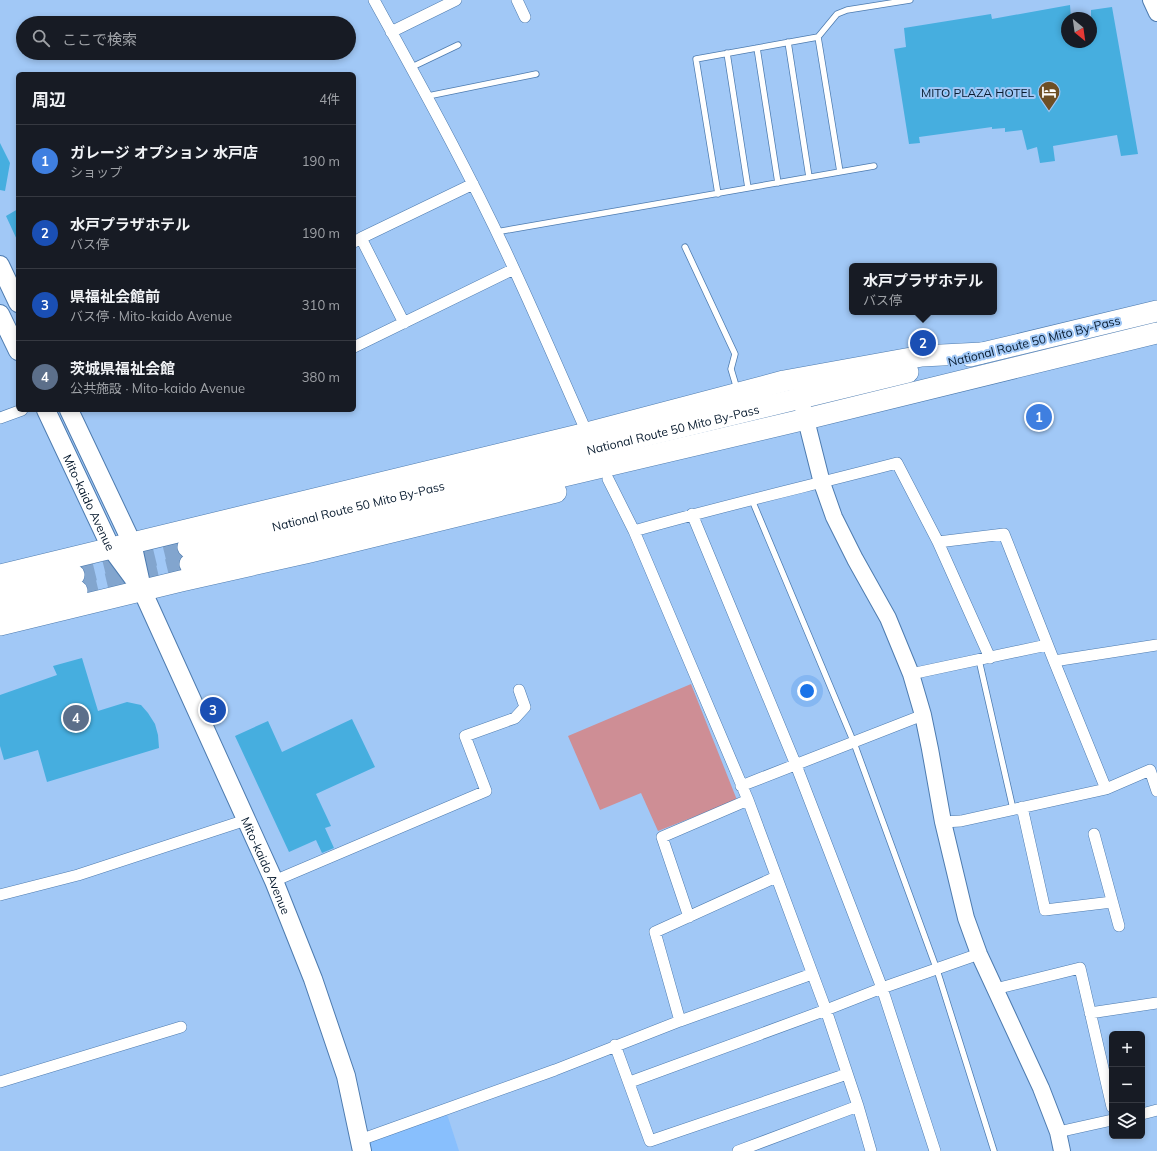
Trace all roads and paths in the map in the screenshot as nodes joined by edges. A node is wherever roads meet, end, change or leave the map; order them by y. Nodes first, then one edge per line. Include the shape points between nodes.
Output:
1 (374, 0) edge
2 (456, 0) edge
3 (516, 0) edge
4 (910, 0) edge
5 (1151, 0) edge
6 (1157, 13) edge
7 (525, 17) dead end
8 (391, 32) junction
9 (818, 37) junction
10 (788, 42) junction
11 (458, 44) dead end
12 (757, 48) junction
13 (727, 53) junction
14 (412, 67) junction
15 (536, 74) dead end
16 (428, 96) junction
17 (874, 166) dead end
18 (840, 172) junction
19 (809, 177) junction
20 (778, 183) junction
21 (473, 184) junction
22 (748, 188) junction
23 (718, 194) junction
24 (496, 232) junction
25 (358, 240) edge
26 (685, 247) dead end
27 (0, 265) edge
28 (514, 269) junction
29 (16, 299) edge
30 (1157, 311) edge
31 (0, 314) edge
32 (404, 323) junction
33 (1157, 333) edge
34 (356, 346) edge
35 (16, 348) edge
36 (982, 353) junction
37 (784, 381) junction
38 (738, 393) junction
39 (800, 398) junction
40 (16, 412) edge
41 (47, 412) edge
42 (70, 412) edge
43 (0, 418) edge
44 (806, 419) junction
45 (587, 433) junction
46 (608, 479) junction
47 (822, 483) junction
48 (752, 500) junction
49 (692, 514) junction
50 (634, 531) junction
51 (938, 542) junction
52 (132, 543) junction
53 (111, 548) junction
54 (0, 575) edge
55 (142, 590) junction
56 (0, 592) edge
57 (0, 609) edge
58 (0, 625) edge
59 (1047, 645) junction
60 (1157, 646) edge
61 (984, 659) junction
62 (1054, 662) junction
63 (911, 674) junction
64 (519, 690) dead end
65 (923, 715) junction
66 (854, 743) junction
67 (796, 764) junction
68 (741, 786) junction
69 (1106, 788) junction
70 (1157, 791) edge
71 (748, 800) junction
72 (1017, 808) junction
73 (246, 820) junction
74 (943, 822) junction
75 (1094, 834) dead end
76 (776, 877) junction
77 (274, 881) junction
78 (0, 895) edge
79 (1112, 902) junction
80 (689, 917) junction
81 (1119, 926) dead end
82 (979, 954) junction
83 (937, 970) junction
84 (812, 974) junction
85 (882, 988) junction
86 (995, 989) junction
87 (1157, 1003) edge
88 (826, 1010) junction
89 (1090, 1014) junction
90 (680, 1020) junction
91 (181, 1027) dead end
92 (615, 1045) junction
93 (847, 1074) junction
94 (0, 1082) edge
95 (630, 1082) junction
96 (1111, 1103) edge
97 (858, 1106) junction
98 (1157, 1110) edge
99 (1145, 1113) edge
100 (1109, 1121) edge
101 (1058, 1132) junction
102 (361, 1145) edge
103 (738, 1151) edge
104 (871, 1151) edge
105 (935, 1151) edge
106 (994, 1151) edge
107 (1062, 1151) edge

1 - 8 street
2 - 8 street
3 - 7 street
4 - 9 lane via 836,14
5 - 6 street
8 - 14 street
9 - 10 lane
9 - 18 lane
10 - 12 lane
10 - 19 lane
11 - 14 lane
12 - 13 lane
12 - 20 lane
13 - 22 lane
13 - 23 lane via 696,59
14 - 16 street
15 - 16 lane
16 - 21 street
17 - 18 lane
18 - 19 lane
19 - 20 lane
20 - 22 lane
21 - 24 street
21 - 25 street
22 - 23 lane
23 - 24 lane
24 - 28 street
25 - 32 street
26 - 38 lane via 735,354 732,369
27 - 29 main road
28 - 32 street
28 - 45 street
30 - 36 highway, National Route 50 Mito By-Pass
31 - 35 main road
32 - 34 street
33 - 44 highway, National Route 50 Mito By-Pass
36 - 37 highway via 922,356
36 - 39 highway, National Route 50 Mito By-Pass
37 - 38 highway
37 - 39 street
38 - 45 highway
39 - 44 street
39 - 44 highway, National Route 50 Mito By-Pass via 189,555
40 - 43 street
41 - 53 main road, Mito-kaido Avenue
42 - 52 main road, Mito-kaido Avenue
44 - 46 highway via 778,437
44 - 47 street
45 - 52 highway
46 - 50 street
46 - 55 highway
47 - 48 street
47 - 51 street via 897,463
47 - 63 street via 840,532 888,618
48 - 49 street
48 - 66 lane
49 - 50 street
49 - 67 street
50 - 68 street
51 - 59 street via 1004,534
51 - 61 street
52 - 53 highway
52 - 55 main road, Mito-kaido Avenue
53 - 54 highway
53 - 55 main road, Mito-kaido Avenue
55 - 58 highway
55 - 73 main road, Mito-kaido Avenue
56 - 57 highway via 76,583
59 - 61 street
59 - 62 street
60 - 62 street
61 - 63 street
61 - 72 lane
62 - 69 street
63 - 65 street
64 - 77 street via 525,707 515,718 465,736 486,791
65 - 66 street
65 - 74 street
66 - 67 street
66 - 83 lane
67 - 68 street
67 - 85 street
68 - 71 street
69 - 70 street via 1150,770
69 - 72 street
71 - 76 street
71 - 80 street via 662,837
72 - 74 street via 961,822
72 - 79 street via 1045,910
73 - 77 main road, Mito-kaido Avenue
73 - 78 street via 78,875
74 - 82 street via 966,918
75 - 79 street
76 - 80 street
76 - 84 street
77 - 102 main road, Mito-kaido Avenue via 313,979 344,1069
79 - 81 street
80 - 90 street via 655,932
82 - 83 street
82 - 86 street
83 - 85 street
83 - 106 lane
84 - 88 street
84 - 90 street
85 - 88 street
85 - 105 street
86 - 89 street via 1080,968
86 - 101 street via 1041,1088
87 - 89 street
88 - 93 street
88 - 95 street
89 - 96 street
90 - 92 street
91 - 94 street
92 - 95 street
92 - 102 street
93 - 95 street via 650,1141
93 - 97 street
97 - 103 street
97 - 104 street
98 - 99 street
100 - 101 street
101 - 107 street

